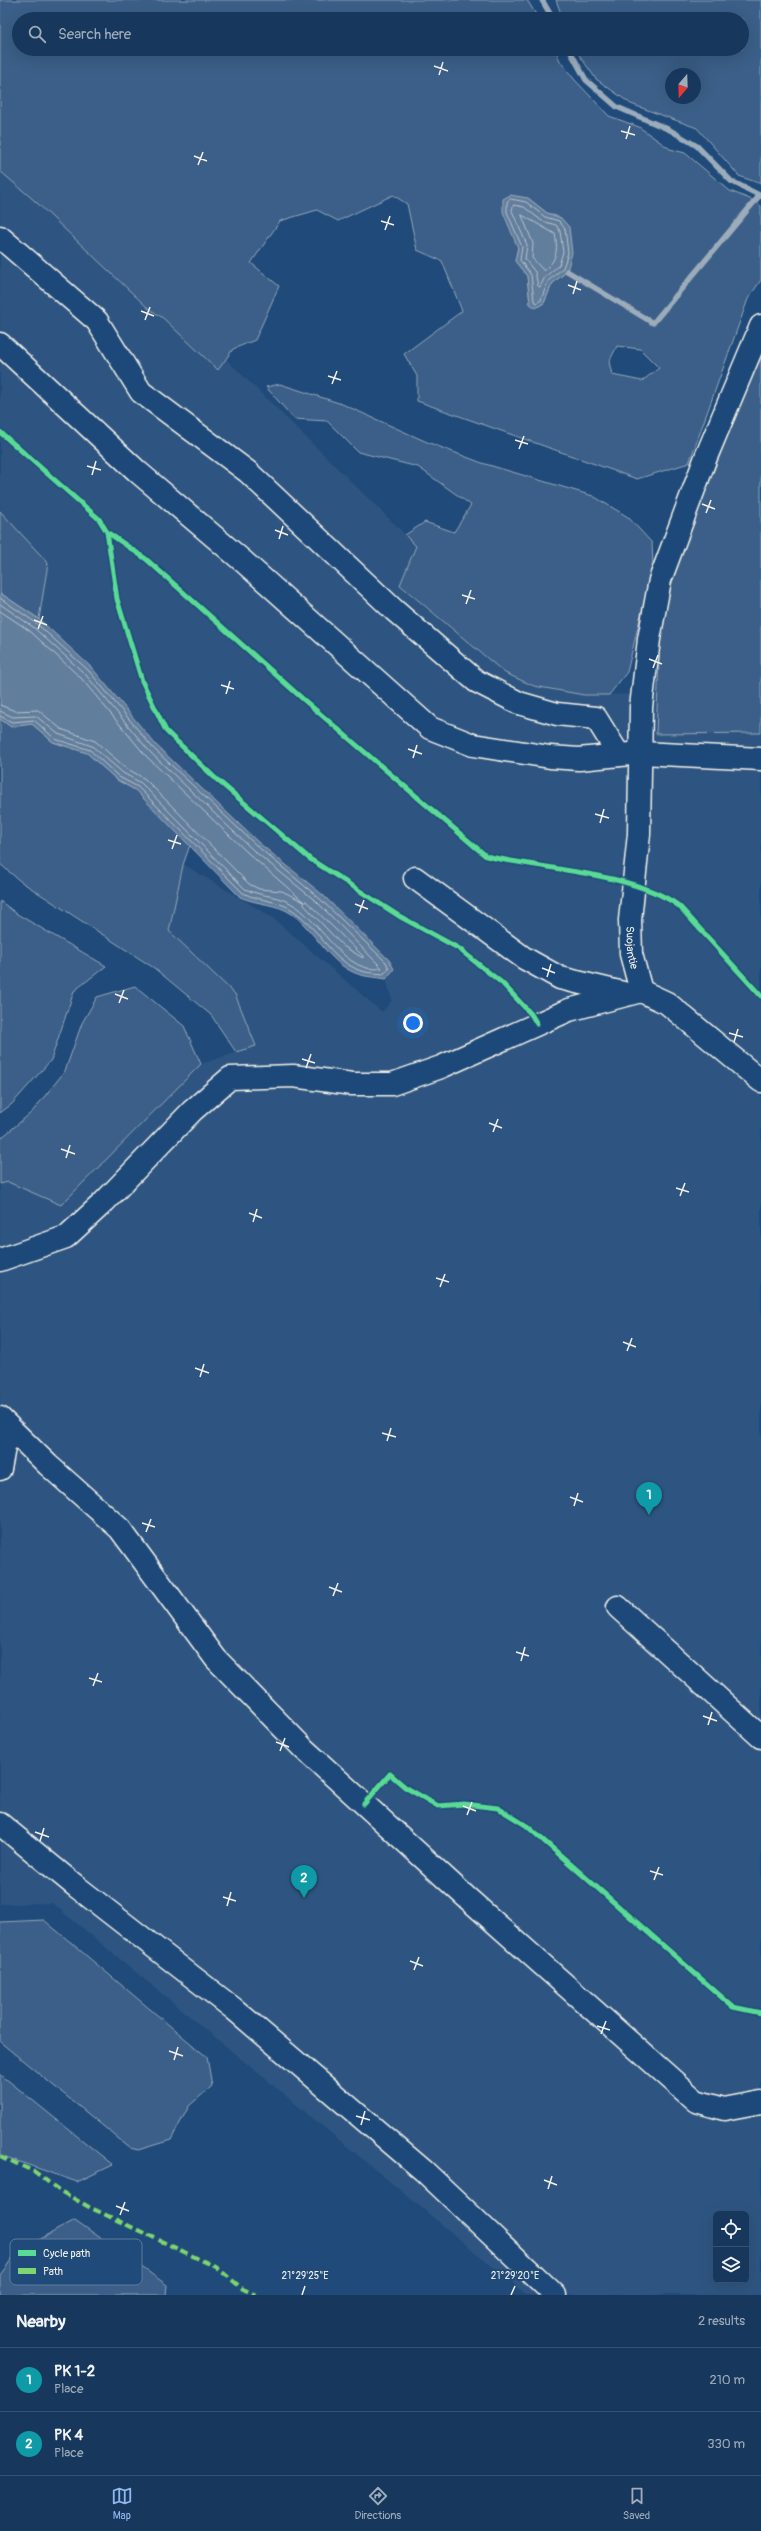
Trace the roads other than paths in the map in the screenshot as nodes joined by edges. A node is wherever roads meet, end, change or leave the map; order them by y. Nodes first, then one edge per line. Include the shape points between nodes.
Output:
1 (0, 237) edge
2 (761, 326) edge
3 (0, 344) edge
4 (641, 753) junction
5 (619, 755) junction
6 (761, 759) edge
7 (415, 878) dead end
8 (635, 992) junction
9 (761, 1081) edge
10 (0, 1260) edge
11 (4, 1422) edge
12 (0, 1469) edge
13 (618, 1607) dead end
14 (761, 1737) edge
15 (0, 1824) edge
16 (761, 2102) edge
17 (555, 2295) edge

1 - 5 lane via 97,321 141,392 248,472 394,610 476,681 519,702 557,714 596,718
2 - 4 lane, Suojantie via 706,457 660,580 649,639 641,707
3 - 5 lane via 138,472 244,562 430,728 473,745 550,757 579,759
4 - 5 lane
4 - 6 lane
4 - 8 lane, Suojantie via 639,834 630,920
7 - 8 lane via 524,958 560,978
8 - 9 lane via 667,1003
8 - 10 lane via 569,1010 441,1067 392,1084 352,1084 293,1076 230,1078 192,1111 104,1202 66,1237
11 - 12 lane
11 - 16 lane via 120,1529 216,1659 293,1738 465,1896 696,2101 724,2109
13 - 14 lane
15 - 17 lane via 234,2009 424,2171

